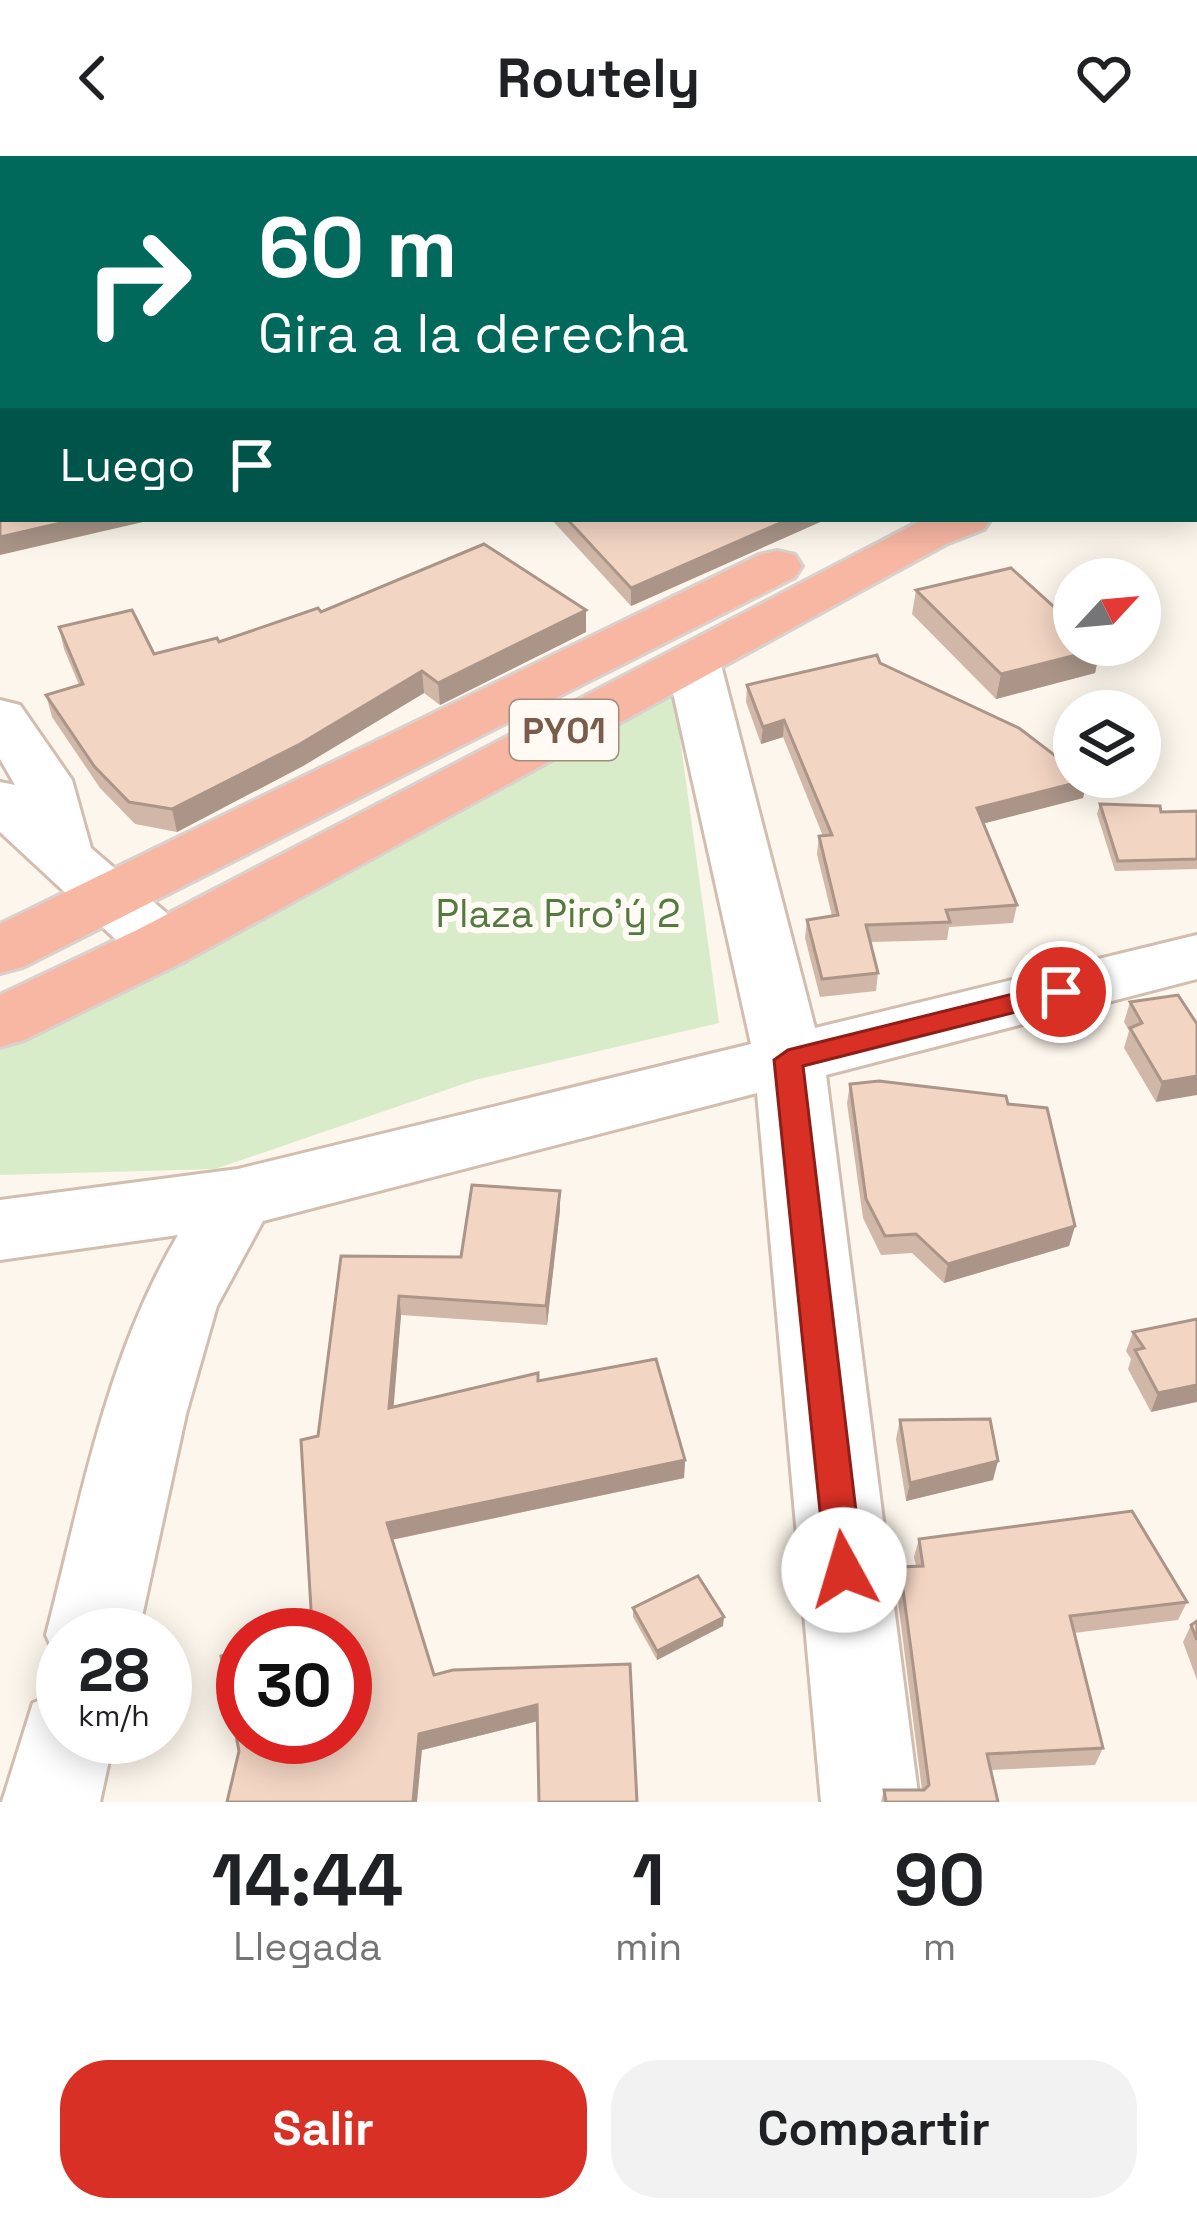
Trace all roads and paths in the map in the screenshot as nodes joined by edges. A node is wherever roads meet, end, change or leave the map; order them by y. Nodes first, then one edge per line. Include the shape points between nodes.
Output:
1 (864, 522) edge
2 (961, 522) edge
3 (693, 661) junction
4 (0, 717) edge
5 (0, 800) edge
6 (81, 871) junction
7 (0, 872) edge
8 (162, 945) junction
9 (0, 952) edge
10 (1197, 958) edge
11 (0, 1023) edge
12 (788, 1060) junction
13 (238, 1198) junction
14 (0, 1230) edge
15 (98, 1608) edge
16 (60, 1764) edge
17 (51, 1802) edge
18 (870, 1802) edge

1 - 6 highway, PY01
2 - 3 highway, PY01
3 - 8 highway, PY01
3 - 12 street
4 - 6 street via 43,779
5 - 6 street
6 - 7 street
6 - 8 street
6 - 9 highway, PY01
8 - 11 highway, PY01
10 - 12 street
12 - 13 street
12 - 18 street
13 - 14 street
13 - 15 street via 179,1303
16 - 17 street

